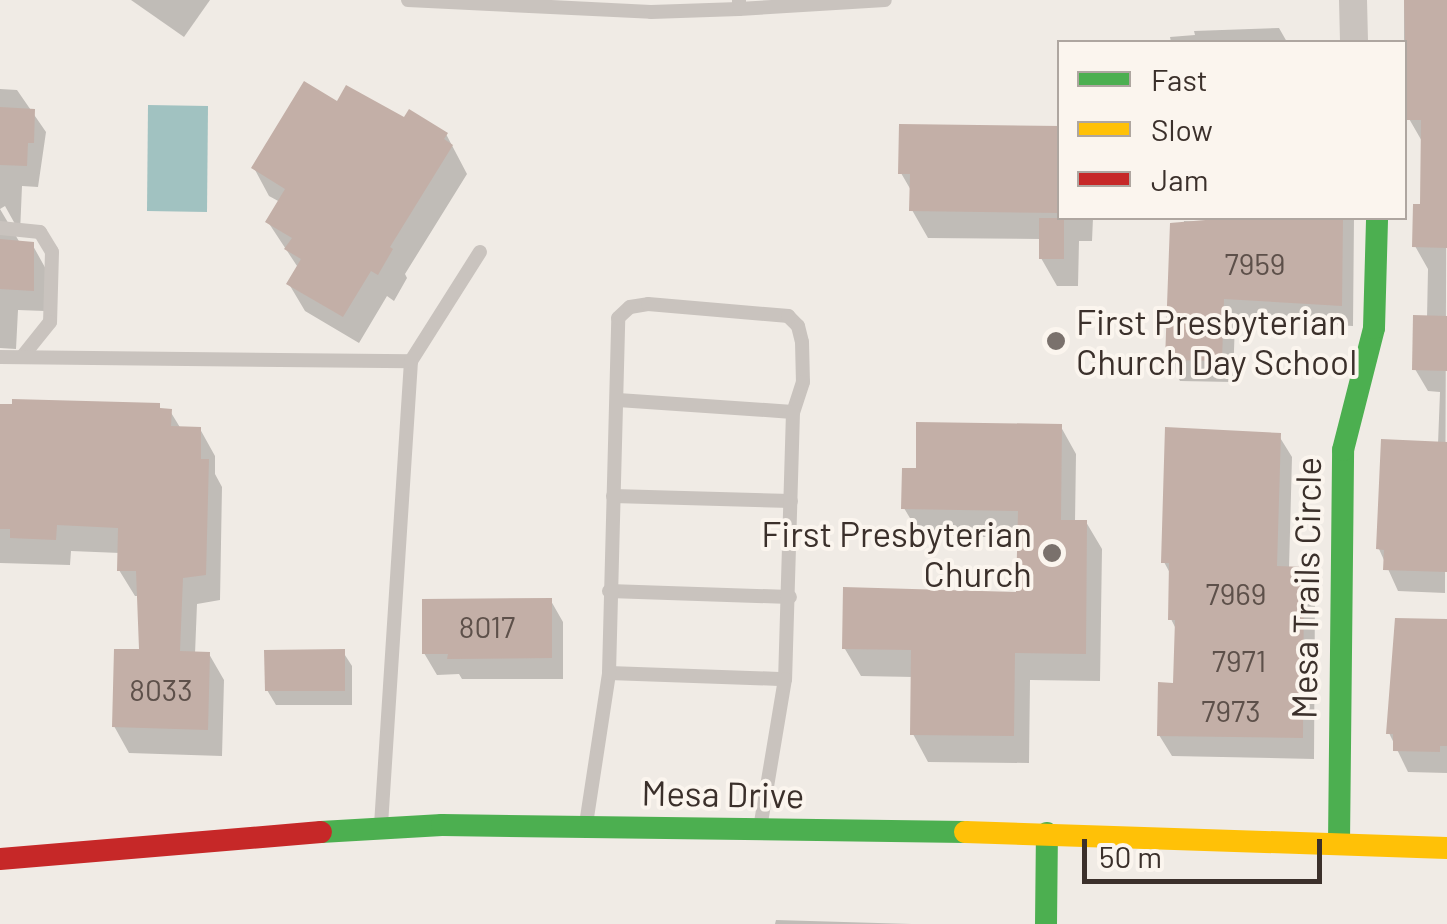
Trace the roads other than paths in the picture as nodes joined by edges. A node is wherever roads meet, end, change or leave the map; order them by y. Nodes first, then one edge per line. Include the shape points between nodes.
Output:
1 (408, 0) edge
2 (885, 0) edge
3 (1353, 0) edge
4 (739, 5) edge
5 (1354, 40) edge
6 (1377, 220) edge
7 (0, 228) edge
8 (480, 252) dead end
9 (0, 357) edge
10 (22, 357) junction
11 (411, 361) junction
12 (618, 400) junction
13 (794, 412) junction
14 (613, 496) junction
15 (791, 501) junction
16 (609, 591) junction
17 (790, 597) junction
18 (609, 673) junction
19 (785, 679) junction
20 (381, 826) junction
21 (585, 826) junction
22 (760, 829) junction
23 (1047, 833) junction
24 (1339, 843) junction
25 (1447, 848) edge
26 (0, 858) edge
27 (1046, 924) edge

1 - 4 lane via 652,12
2 - 4 lane
3 - 5 street
6 - 24 street, Mesa Trails Circle via 1374,328 1343,450
7 - 10 lane via 40,232 52,252 50,322
8 - 11 lane
9 - 10 lane
10 - 11 lane
11 - 20 lane
12 - 13 lane
12 - 13 lane via 618,318 648,304 788,316 802,342 803,382
12 - 14 lane
13 - 15 lane
14 - 15 lane
14 - 16 lane
15 - 17 lane
16 - 17 lane
16 - 18 lane
17 - 19 lane
18 - 19 lane
18 - 21 lane
19 - 22 lane
20 - 21 street, Mesa Drive
20 - 26 street, Mesa Drive
21 - 22 street, Mesa Drive
22 - 23 street, Mesa Drive
23 - 24 street, Mesa Drive
23 - 27 street
24 - 25 street, Mesa Drive

